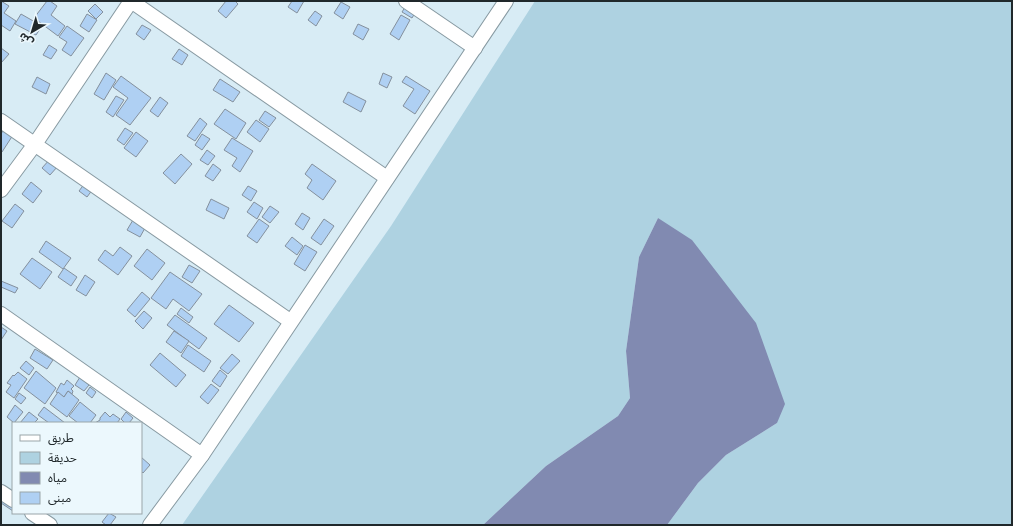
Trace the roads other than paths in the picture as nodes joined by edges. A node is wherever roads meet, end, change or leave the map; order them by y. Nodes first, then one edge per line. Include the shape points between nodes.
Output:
1 (131, 1) edge
2 (406, 1) edge
3 (506, 1) edge
4 (475, 48) junction
5 (1, 121) edge
6 (35, 144) junction
7 (387, 178) junction
8 (1, 190) edge
9 (1, 314) edge
10 (290, 321) junction
11 (202, 455) junction
12 (1, 492) edge
13 (12, 499) edge
14 (34, 514) edge
15 (50, 525) edge
16 (150, 525) edge

1 - 6 street
1 - 7 street
2 - 4 street
3 - 4 street
4 - 7 street
5 - 6 street
6 - 8 street
6 - 10 street
7 - 10 street
9 - 11 street
10 - 11 street
11 - 16 street
12 - 13 street
14 - 15 street

